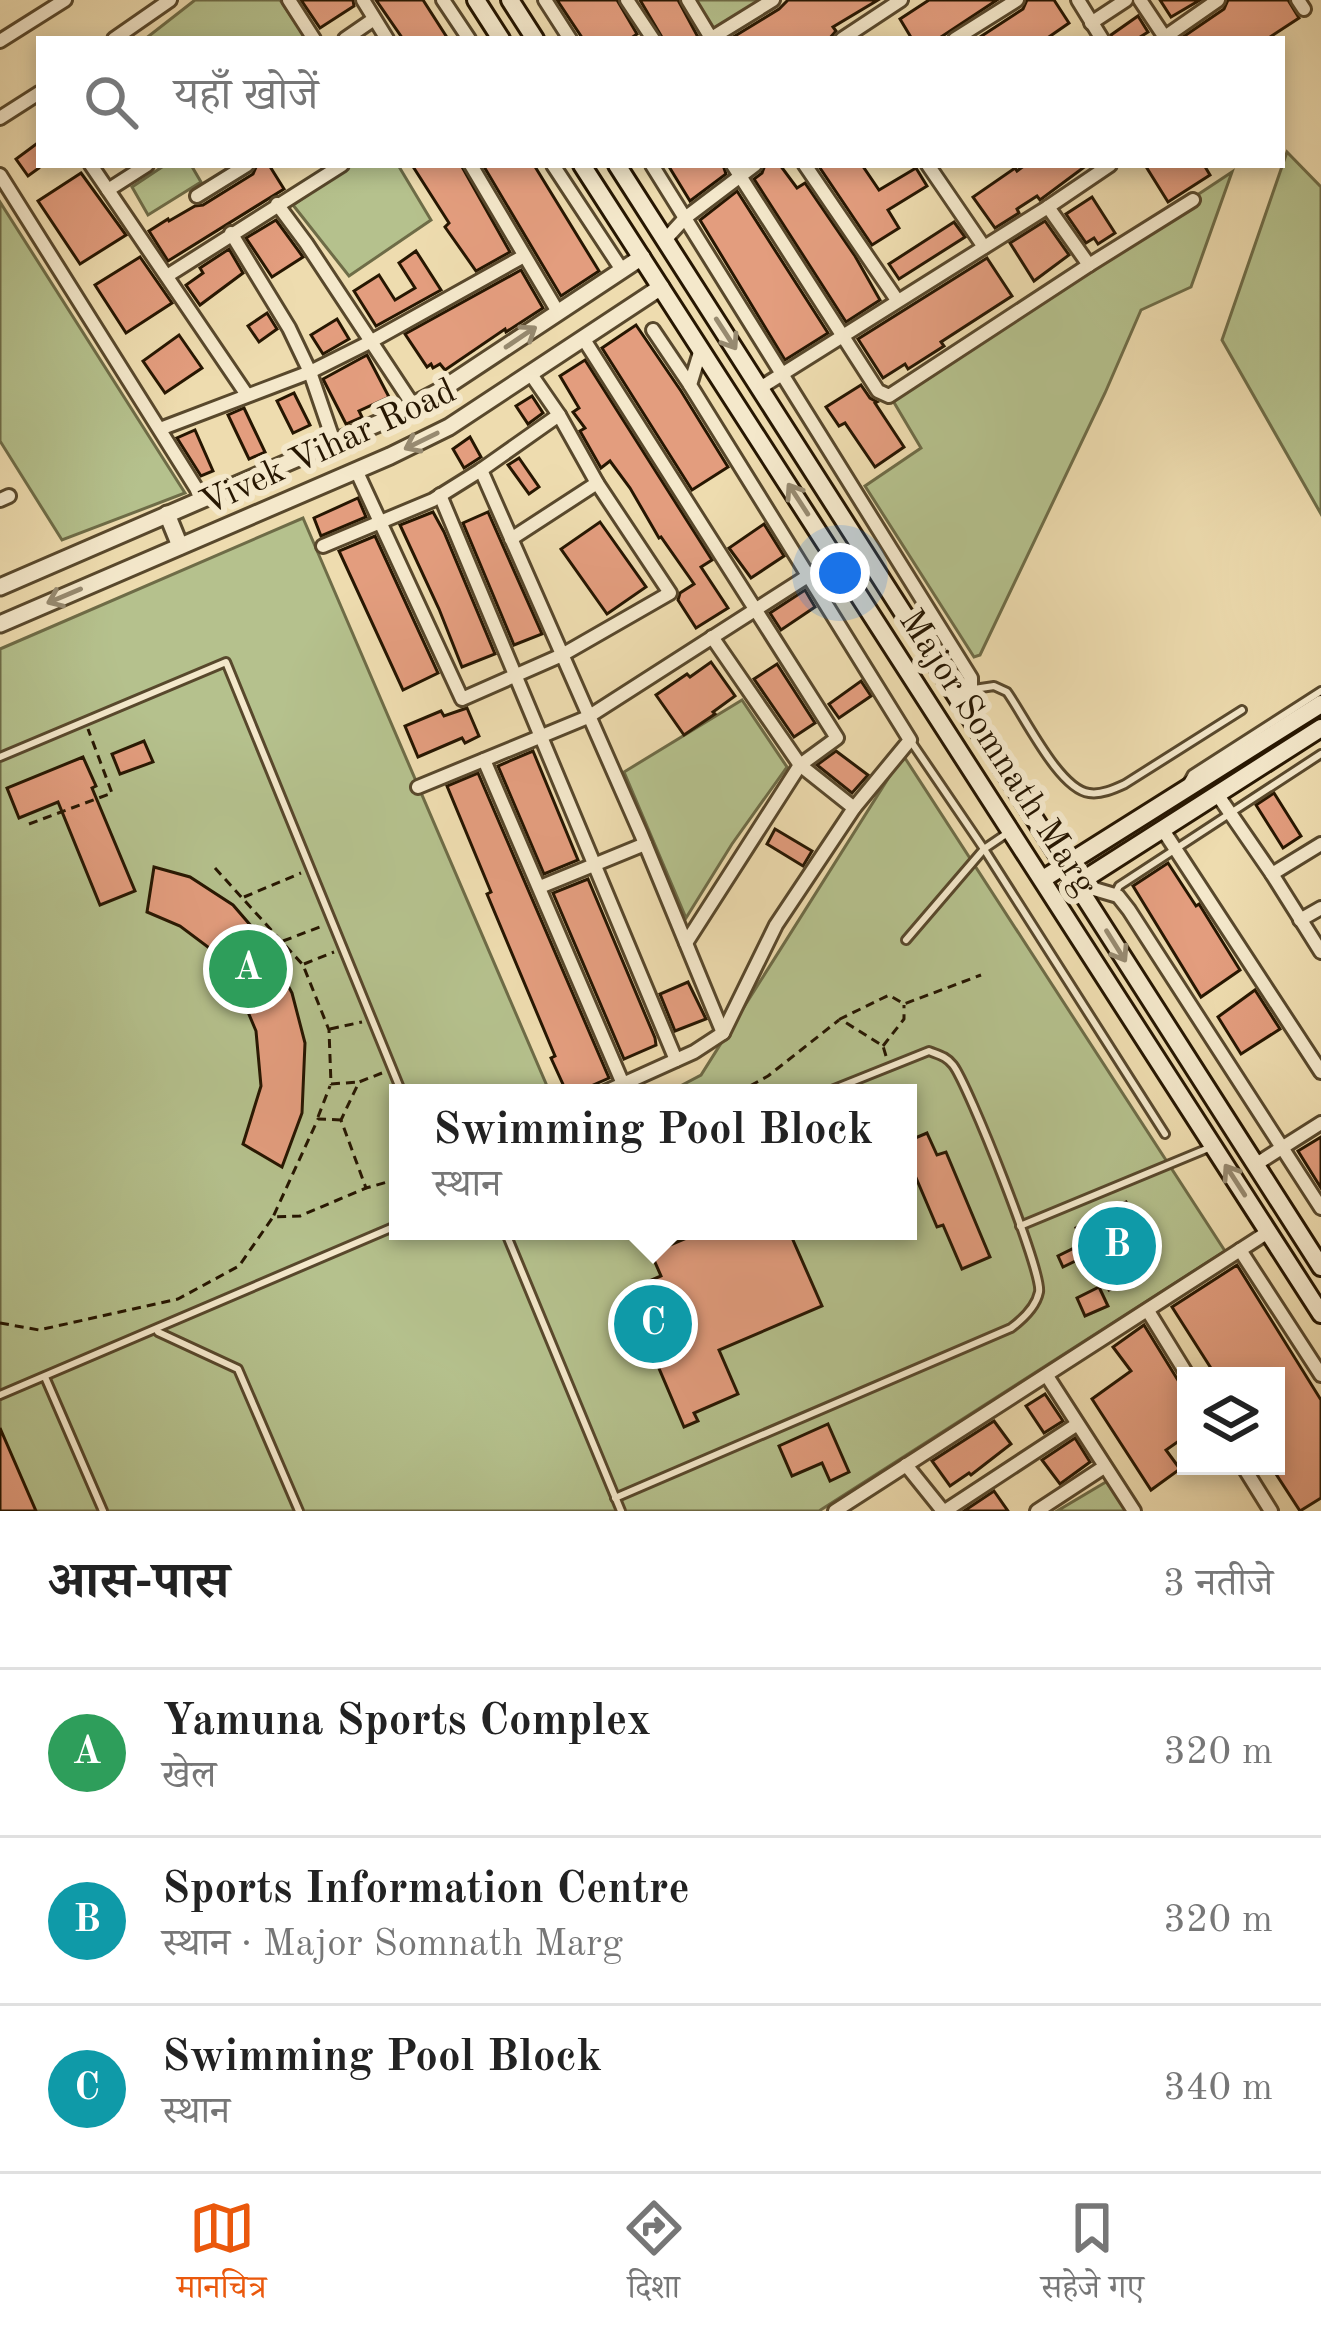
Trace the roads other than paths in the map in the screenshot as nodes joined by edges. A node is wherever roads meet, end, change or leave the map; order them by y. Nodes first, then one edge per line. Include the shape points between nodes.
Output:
1 (65, 0) edge
2 (170, 0) edge
3 (290, 0) edge
4 (362, 0) edge
5 (442, 0) edge
6 (476, 0) edge
7 (510, 0) edge
8 (544, 0) edge
9 (627, 0) edge
10 (688, 0) edge
11 (773, 0) edge
12 (901, 0) edge
13 (1017, 0) edge
14 (1078, 0) edge
15 (1126, 0) edge
16 (1140, 0) edge
17 (1218, 0) edge
18 (374, 19) junction
19 (1091, 22) junction
20 (118, 36) edge
21 (312, 36) edge
22 (349, 36) edge
23 (385, 36) edge
24 (467, 36) edge
25 (499, 36) edge
26 (533, 36) edge
27 (568, 36) edge
28 (651, 36) edge
29 (708, 36) edge
30 (715, 36) edge
31 (847, 36) edge
32 (960, 36) edge
33 (1100, 36) edge
34 (1165, 36) edge
35 (1169, 36) edge
36 (0, 41) edge
37 (36, 95) edge
38 (0, 118) edge
39 (94, 168) edge
40 (142, 168) edge
41 (242, 168) edge
42 (337, 168) edge
43 (473, 168) edge
44 (555, 168) edge
45 (580, 168) edge
46 (584, 168) edge
47 (619, 168) edge
48 (654, 168) edge
49 (807, 168) edge
50 (930, 168) edge
51 (1106, 168) edge
52 (736, 170) edge
53 (0, 175) edge
54 (563, 180) junction
55 (108, 190) junction
56 (197, 196) dead end
57 (1193, 200) dead end
58 (278, 204) junction
59 (1048, 208) junction
60 (685, 218) junction
61 (231, 233) junction
62 (665, 240) junction
63 (984, 247) junction
64 (524, 256) junction
65 (642, 257) junction
66 (1089, 265) junction
67 (622, 270) junction
68 (685, 271) junction
69 (167, 276) junction
70 (661, 287) junction
71 (897, 300) junction
72 (558, 312) junction
73 (653, 330) dead end
74 (842, 336) junction
75 (583, 338) junction
76 (370, 343) junction
77 (701, 349) junction
78 (310, 372) junction
79 (530, 373) junction
80 (783, 374) junction
81 (690, 385) junction
82 (760, 388) junction
83 (247, 395) junction
84 (413, 405) junction
85 (559, 415) junction
86 (160, 429) junction
87 (334, 442) junction
88 (356, 470) junction
89 (481, 470) junction
90 (597, 483) junction
91 (440, 495) junction
92 (203, 499) junction
93 (167, 514) junction
94 (380, 521) junction
95 (511, 539) junction
96 (180, 546) junction
97 (323, 546) dead end
98 (836, 558) junction
99 (808, 575) junction
100 (0, 587) edge
101 (756, 609) junction
102 (0, 624) edge
103 (712, 638) junction
104 (562, 655) junction
105 (518, 677) junction
106 (1321, 691) edge
107 (965, 694) junction
108 (1321, 704) edge
109 (1242, 710) dead end
110 (589, 716) junction
111 (1321, 728) edge
112 (542, 736) junction
113 (910, 740) junction
114 (1321, 754) edge
115 (0, 758) edge
116 (484, 760) junction
117 (800, 765) junction
118 (418, 787) dead end
119 (1185, 790) junction
120 (1217, 794) junction
121 (854, 808) junction
122 (1229, 812) junction
123 (1012, 830) junction
124 (1163, 830) junction
125 (645, 844) junction
126 (1321, 844) edge
127 (1175, 848) junction
128 (984, 849) junction
129 (595, 863) junction
130 (1065, 865) junction
131 (1272, 874) junction
132 (1043, 879) junction
133 (1077, 884) junction
134 (540, 887) junction
135 (1115, 895) junction
136 (1055, 898) junction
137 (1320, 911) edge
138 (1300, 920) junction
139 (906, 940) dead end
140 (686, 943) junction
141 (1321, 952) edge
142 (723, 1033) junction
143 (676, 1060) junction
144 (1321, 1072) edge
145 (398, 1084) edge
146 (623, 1084) joint
147 (846, 1084) edge
148 (1321, 1123) edge
149 (1234, 1132) junction
150 (1165, 1135) dead end
151 (1214, 1146) junction
152 (1283, 1148) junction
153 (1255, 1165) junction
154 (1321, 1208) edge
155 (1020, 1226) junction
156 (389, 1229) edge
157 (1268, 1232) junction
158 (509, 1240) edge
159 (1240, 1250) junction
160 (1321, 1268) edge
161 (1148, 1311) junction
162 (1321, 1314) edge
163 (156, 1330) junction
164 (1182, 1367) edge
165 (1321, 1375) edge
166 (1047, 1376) junction
167 (45, 1377) junction
168 (0, 1395) edge
169 (1076, 1425) junction
170 (906, 1465) junction
171 (1104, 1467) junction
172 (1248, 1475) edge
173 (615, 1498) junction
174 (104, 1511) edge
175 (299, 1511) edge
176 (621, 1511) edge
177 (835, 1511) edge
178 (944, 1511) edge
179 (1037, 1511) edge
180 (1134, 1511) edge
181 (1270, 1511) edge

1 - 36 street
2 - 20 street
3 - 21 street
4 - 18 street
5 - 24 street
6 - 25 main road
7 - 26 main road
8 - 27 street
9 - 28 street
10 - 29 street
11 - 30 street
12 - 31 street
13 - 32 street
14 - 19 street
15 - 19 street
16 - 34 street
17 - 35 street
18 - 22 street
18 - 23 street
19 - 33 street
37 - 38 street
39 - 55 street
40 - 55 street
41 - 56 street
42 - 58 street
43 - 64 street
44 - 54 street
45 - 54 street
46 - 65 main road, Major Somnath Marg
47 - 62 main road, Major Somnath Marg
48 - 60 street
49 - 71 street
50 - 63 street
51 - 59 street
52 - 60 street
52 - 74 street
53 - 86 street
54 - 67 street
55 - 69 street
57 - 66 street
58 - 61 street
58 - 76 street
59 - 63 street
59 - 66 street
60 - 62 street
60 - 80 street
61 - 69 street
61 - 78 street
62 - 65 main road
62 - 68 main road, Major Somnath Marg
63 - 71 street
64 - 72 street
64 - 76 street
65 - 67 street
65 - 70 main road, Major Somnath Marg
66 - 74 street via 895,395 878,391
67 - 72 street
68 - 70 main road
68 -> 82 main road, Major Somnath Marg
69 - 83 street
70 - 75 street, Vivek Vihar Road
70 - 77 main road, Major Somnath Marg
71 - 74 street
84 -> 72 street
73 - 81 street
74 - 80 street
75 - 79 street, Vivek Vihar Road
75 - 101 street
76 - 78 street
76 - 84 street
77 - 81 street
98 -> 77 main road, Major Somnath Marg
78 - 83 street
78 - 87 street
79 - 85 street
79 -> 88 street, Vivek Vihar Road via 448,427
80 - 82 street
80 - 107 street via 971,678
81 - 99 street
82 - 107 main road, Major Somnath Marg
83 - 86 street
84 - 87 street
85 - 89 street
85 - 90 street
86 - 92 street
87 - 92 street
88 - 94 street
88 - 96 street, Vivek Vihar Road
89 - 91 street
89 - 95 street
90 - 95 street
90 - 104 street via 670,593
91 - 94 street
91 - 105 street
92 - 93 street
93 - 96 street
93 - 100 street
94 - 97 street
94 - 105 street via 462,699
95 - 104 street
96 -> 102 street, Vivek Vihar Road
98 - 99 street
98 - 123 main road, Major Somnath Marg
99 - 101 street
99 - 113 street
101 - 103 street
101 - 117 street via 837,737
103 - 110 street
103 - 117 street
104 - 105 street
104 - 110 street
105 - 112 street
106 - 119 lane via 1192,774
107 - 109 lane via 994,686 1007,692 1065,780 1087,793 1125,784
107 - 130 main road, Major Somnath Marg
108 - 119 main road
110 - 112 street
110 - 125 street
111 - 120 main road
112 - 116 street
112 - 129 street
113 - 121 street
113 - 128 lane
114 - 122 lane
115 - 145 lane via 226,662
116 - 118 street
116 - 134 street
117 - 121 street
117 - 140 street
119 - 130 main road
120 - 122 street
120 - 124 main road
121 - 142 street via 776,925
122 - 127 lane
122 - 131 street
123 - 128 lane
123 - 132 main road, Major Somnath Marg
124 - 127 street
124 - 133 main road
125 - 129 street
125 - 140 street
126 - 131 street
127 - 135 lane
127 - 144 street
128 - 139 lane
128 - 150 lane
129 - 134 street
129 - 143 street
130 - 132 main road
130 - 133 main road, Major Somnath Marg
131 - 138 street
132 - 136 main road, Major Somnath Marg
133 - 135 street
133 - 136 main road
133 -> 149 main road, Major Somnath Marg
134 - 146 street
135 - 152 street
136 - 151 main road, Major Somnath Marg
137 - 138 street
138 - 141 street
140 - 142 street
142 - 143 street
143 - 146 street
147 - 155 lane via 929,1051 949,1059
148 - 152 street
149 - 151 main road
149 - 153 main road, Major Somnath Marg
151 - 155 lane
157 -> 151 main road, Major Somnath Marg
152 - 153 street
152 - 154 street
153 - 160 main road, Major Somnath Marg
155 - 173 lane via 1039,1293 1011,1328
156 - 163 lane
157 - 159 street
157 - 162 main road, Major Somnath Marg
158 - 173 lane
159 - 161 street
159 - 165 street
161 - 164 street
161 - 166 street
163 - 167 lane
163 - 175 lane via 238,1370
166 - 169 street
166 - 170 street
167 - 168 lane
167 - 174 lane
169 - 171 street
169 - 178 street
170 - 177 street
170 - 178 street
171 - 179 street
171 - 180 street
172 - 181 street
173 - 176 lane

